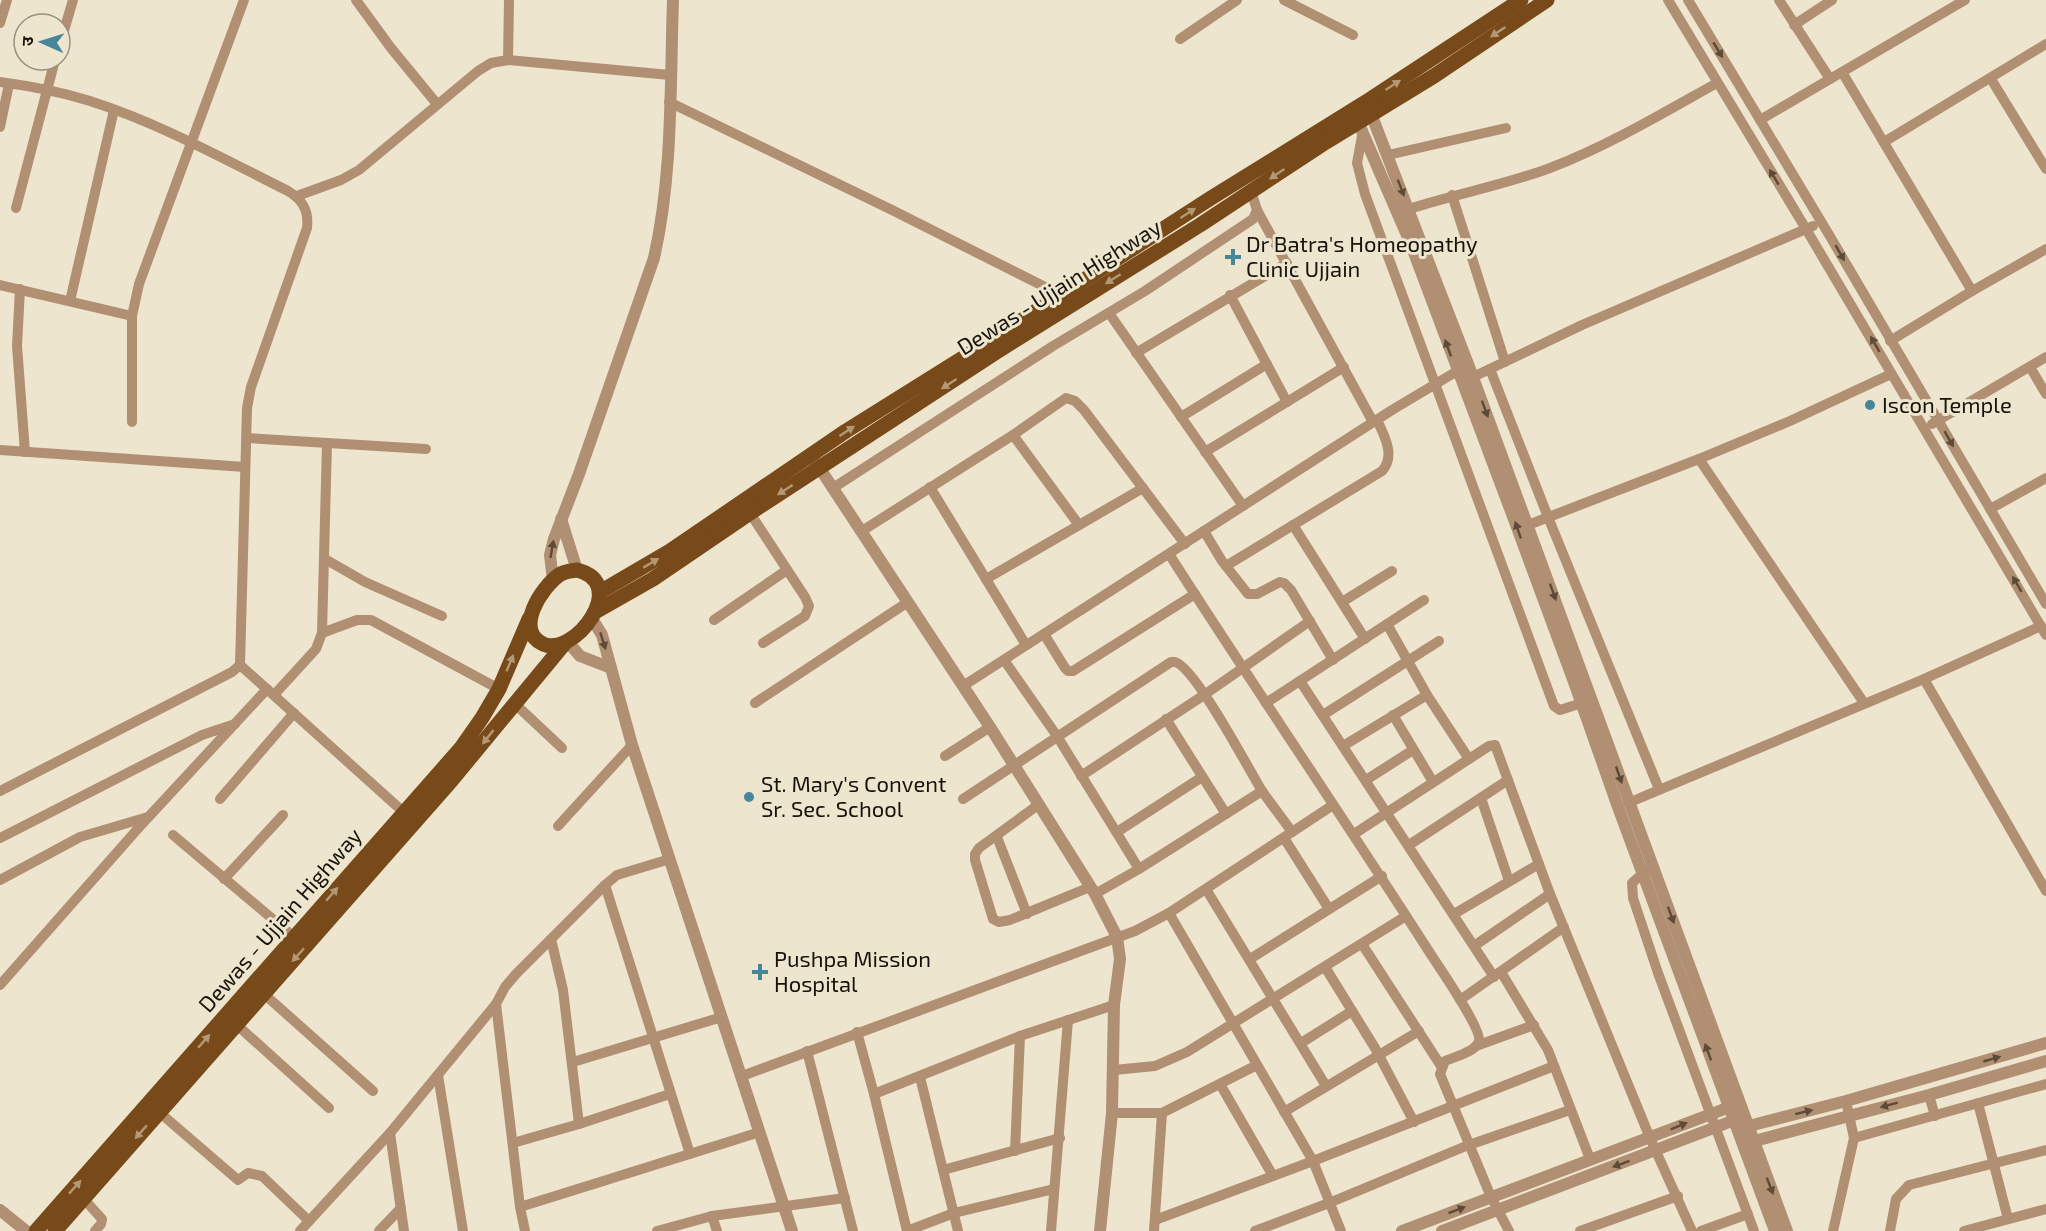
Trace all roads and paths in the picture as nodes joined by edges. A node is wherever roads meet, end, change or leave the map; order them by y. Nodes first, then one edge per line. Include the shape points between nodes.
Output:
1 (7, 0) edge
2 (244, 0) edge
3 (356, 0) edge
4 (509, 0) edge
5 (673, 0) edge
6 (1237, 0) edge
7 (1284, 0) edge
8 (1521, 0) edge
9 (1547, 0) edge
10 (1668, 0) edge
11 (1688, 0) edge
12 (1779, 0) edge
13 (1832, 0) edge
14 (1965, 0) edge
15 (0, 23) edge
16 (1794, 25) junction
17 (1353, 35) dead end
18 (1180, 39) dead end
19 (2046, 44) edge
20 (508, 60) junction
21 (51, 72) edge
22 (1842, 72) junction
23 (1424, 73) junction
24 (670, 75) junction
25 (1830, 79) junction
26 (1991, 79) junction
27 (4, 83) edge
28 (1717, 83) junction
29 (46, 90) junction
30 (669, 102) junction
31 (437, 104) junction
32 (114, 110) junction
33 (1363, 116) junction
34 (1760, 120) junction
35 (0, 127) edge
36 (1506, 128) dead end
37 (1884, 142) junction
38 (191, 144) junction
39 (1388, 155) junction
40 (2046, 169) edge
41 (1251, 191) junction
42 (1452, 195) junction
43 (297, 196) junction
44 (16, 208) dead end
45 (1409, 209) junction
46 (1257, 210) junction
47 (1821, 223) junction
48 (1806, 229) junction
49 (2046, 249) edge
50 (1287, 263) junction
51 (0, 285) edge
52 (20, 289) junction
53 (1972, 291) junction
54 (1061, 296) junction
55 (1230, 296) junction
56 (70, 301) junction
57 (1076, 303) junction
58 (1108, 313) junction
59 (132, 315) junction
60 (1890, 341) junction
61 (1136, 353) junction
62 (2046, 357) edge
63 (1505, 362) junction
64 (1267, 364) junction
65 (1468, 364) junction
66 (1344, 367) junction
67 (2030, 367) junction
68 (1490, 369) junction
69 (1457, 371) junction
70 (1891, 374) junction
71 (1473, 378) junction
72 (1435, 384) junction
73 (2046, 394) edge
74 (1287, 402) junction
75 (1181, 417) junction
76 (1938, 420) junction
77 (1375, 421) junction
78 (132, 422) dead end
79 (1924, 429) junction
80 (1013, 435) junction
81 (247, 438) junction
82 (327, 443) junction
83 (426, 449) dead end
84 (0, 450) edge
85 (25, 452) junction
86 (1205, 452) junction
87 (1699, 459) junction
88 (816, 462) junction
89 (245, 467) junction
90 (2046, 478) edge
91 (930, 487) junction
92 (833, 488) junction
93 (1143, 488) junction
94 (1243, 506) junction
95 (1990, 509) junction
96 (750, 513) junction
97 (1548, 517) junction
98 (561, 519) junction
99 (1079, 525) junction
100 (1293, 525) junction
101 (1528, 525) junction
102 (861, 531) junction
103 (1204, 531) junction
104 (1185, 544) junction
105 (1169, 554) junction
106 (325, 559) junction
107 (1226, 566) junction
108 (577, 570) junction
109 (787, 570) junction
110 (1392, 571) dead end
111 (986, 579) junction
112 (553, 580) junction
113 (600, 592) junction
114 (1195, 594) junction
115 (1424, 600) dead end
116 (908, 602) junction
117 (1342, 602) junction
118 (2046, 604) edge
119 (593, 614) junction
120 (442, 616) dead end
121 (529, 619) junction
122 (714, 620) dead end
123 (1310, 621) junction
124 (1387, 624) junction
125 (2044, 630) edge
126 (322, 633) junction
127 (1044, 634) junction
128 (1365, 639) junction
129 (1439, 641) dead end
130 (566, 642) junction
131 (763, 643) dead end
132 (1026, 645) junction
133 (1004, 660) junction
134 (1333, 660) junction
135 (1409, 661) junction
136 (240, 665) junction
137 (1242, 667) junction
138 (611, 668) junction
139 (1580, 680) junction
140 (1924, 680) junction
141 (1300, 681) junction
142 (963, 686) junction
143 (499, 689) junction
144 (271, 692) junction
145 (1204, 695) junction
146 (1427, 695) junction
147 (755, 703) dead end
148 (1266, 703) junction
149 (1582, 703) junction
150 (514, 704) junction
151 (1864, 704) junction
152 (294, 713) junction
153 (1323, 715) junction
154 (1393, 715) junction
155 (1166, 719) junction
156 (235, 724) junction
157 (990, 727) junction
158 (1057, 736) junction
159 (632, 745) junction
160 (1343, 746) junction
161 (562, 748) dead end
162 (1413, 750) junction
163 (945, 756) dead end
164 (1469, 759) junction
165 (1013, 764) junction
166 (1082, 776) junction
167 (1202, 777) junction
168 (1366, 780) junction
169 (1508, 780) junction
170 (1433, 782) junction
171 (1659, 789) junction
172 (0, 791) edge
173 (1263, 791) junction
174 (1481, 798) junction
175 (220, 799) dead end
176 (963, 799) dead end
177 (1628, 803) junction
178 (1038, 805) junction
179 (1333, 805) junction
180 (1387, 811) junction
181 (1226, 814) junction
182 (283, 815) dead end
183 (149, 816) junction
184 (409, 817) junction
185 (558, 826) dead end
186 (1116, 832) junction
187 (1354, 834) junction
188 (173, 835) dead end
189 (1288, 835) junction
190 (997, 837) junction
191 (0, 838) edge
192 (1636, 840) junction
193 (1409, 845) junction
194 (670, 859) junction
195 (1539, 864) junction
196 (1647, 867) junction
197 (1139, 869) junction
198 (1382, 876) junction
199 (224, 879) junction
200 (0, 880) edge
201 (1509, 881) junction
202 (605, 885) junction
203 (1206, 889) junction
204 (1093, 890) junction
205 (2046, 891) edge
206 (1550, 894) junction
207 (1329, 909) junction
208 (1169, 913) junction
209 (1027, 914) junction
210 (1454, 914) junction
211 (1406, 916) junction
212 (1564, 927) junction
213 (294, 937) junction
214 (1118, 937) junction
215 (550, 939) junction
216 (1362, 944) junction
217 (1474, 946) junction
218 (1250, 959) junction
219 (1325, 967) junction
220 (1498, 975) junction
221 (0, 985) edge
222 (264, 994) junction
223 (1274, 998) junction
224 (1460, 1000) junction
225 (496, 1004) junction
226 (1114, 1005) junction
227 (1352, 1011) junction
228 (723, 1017) junction
229 (1068, 1020) junction
230 (1234, 1023) junction
231 (237, 1025) junction
232 (1534, 1025) junction
233 (1419, 1031) junction
234 (857, 1032) junction
235 (1020, 1036) junction
236 (654, 1038) junction
237 (1300, 1043) junction
238 (2046, 1043) edge
239 (1476, 1047) junction
240 (807, 1051) junction
241 (1379, 1054) junction
242 (2046, 1061) edge
243 (573, 1062) junction
244 (1257, 1065) junction
245 (1441, 1066) junction
246 (1554, 1066) junction
247 (1114, 1070) junction
248 (438, 1075) junction
249 (742, 1076) junction
250 (920, 1077) junction
251 (1220, 1084) junction
252 (2046, 1084) edge
253 (1326, 1086) junction
254 (373, 1091) dead end
255 (670, 1094) junction
256 (874, 1094) junction
257 (1929, 1095) junction
258 (1846, 1101) junction
259 (1978, 1103) junction
260 (1733, 1105) junction
261 (1454, 1106) junction
262 (329, 1108) dead end
263 (1570, 1110) junction
264 (159, 1112) junction
265 (1284, 1112) junction
266 (1112, 1113) junction
267 (1162, 1113) junction
268 (1710, 1114) junction
269 (1850, 1115) junction
270 (1935, 1116) junction
271 (1414, 1122) junction
272 (1740, 1123) junction
273 (579, 1124) junction
274 (1715, 1127) junction
275 (760, 1132) junction
276 (390, 1133) junction
277 (1060, 1138) junction
278 (1650, 1138) junction
279 (1854, 1138) junction
280 (513, 1143) junction
281 (1748, 1143) junction
282 (1471, 1145) junction
283 (2046, 1150) edge
284 (1015, 1151) junction
285 (1657, 1151) junction
286 (690, 1154) junction
287 (1590, 1159) junction
288 (1313, 1161) junction
289 (1995, 1164) junction
290 (943, 1170) junction
291 (1273, 1176) junction
292 (1054, 1189) junction
293 (1678, 1196) junction
294 (1491, 1197) junction
295 (83, 1198) junction
296 (845, 1198) junction
297 (1329, 1203) junction
298 (784, 1206) junction
299 (520, 1207) junction
300 (401, 1208) junction
301 (2046, 1209) edge
302 (0, 1210) edge
303 (1498, 1210) junction
304 (954, 1213) junction
305 (1748, 1214) junction
306 (712, 1216) junction
307 (2008, 1219) junction
308 (309, 1221) junction
309 (1155, 1225) edge
310 (26, 1231) edge
311 (36, 1231) edge
312 (55, 1231) edge
313 (95, 1231) edge
314 (300, 1231) edge
315 (379, 1231) edge
316 (404, 1231) edge
317 (463, 1231) edge
318 (525, 1231) edge
319 (657, 1231) edge
320 (717, 1231) edge
321 (792, 1231) edge
322 (853, 1231) edge
323 (907, 1231) edge
324 (958, 1231) edge
325 (1051, 1231) edge
326 (1100, 1231) edge
327 (1255, 1231) edge
328 (1341, 1231) edge
329 (1402, 1231) edge
330 (1442, 1231) edge
331 (1509, 1231) edge
332 (1580, 1231) edge
333 (1692, 1231) edge
334 (1701, 1231) edge
335 (1754, 1231) edge
336 (1775, 1231) edge
337 (1787, 1231) edge
338 (1833, 1231) edge
339 (1890, 1231) edge
340 (1964, 1231) edge

1 - 15 street
2 - 38 street
3 - 31 street
4 - 20 street
5 - 24 street
6 - 18 street
7 - 17 street
8 - 23 main road, Dewas - Ujjain Highway
9 -> 23 main road, Dewas - Ujjain Highway
10 - 28 street
11 -> 34 street
12 - 16 street
13 - 16 street
14 - 22 street
16 - 25 street
19 - 26 street
20 - 24 street
20 - 31 street via 491,63
21 - 29 street
22 - 25 street
22 - 37 street
23 - 33 main road, Dewas - Ujjain Highway
24 - 30 street
25 - 34 street
26 - 37 street
26 - 40 street
27 - 29 street
27 - 35 street
28 - 42 street via 1551,167
48 -> 28 street
29 - 32 street
29 - 44 street
30 - 54 street
30 - 98 street via 665,199 654,258
31 - 43 street via 359,170
32 - 38 street
32 - 56 street
33 - 39 street
33 -> 41 main road, Dewas - Ujjain Highway
54 -> 33 main road, Dewas - Ujjain Highway via 1211,198
69 -> 33 street
33 - 72 street via 1357,163 1365,194
34 - 47 street
36 - 39 street
37 - 53 street
38 - 43 street
38 - 59 street via 139,284
39 -> 45 street
41 - 46 street
41 -> 57 main road, Dewas - Ujjain Highway
42 - 45 street
42 - 63 street
43 - 81 street via 308,216 307,228 251,387
45 - 65 street
46 - 50 street
46 - 58 street via 1253,219
47 - 48 street
47 -> 60 street
48 - 63 street
70 -> 48 street
49 - 53 street
50 - 55 street
50 - 66 street
51 - 52 street
52 - 56 street
52 - 85 street via 17,346
53 - 60 street
54 - 57 street
88 -> 54 main road, Dewas - Ujjain Highway
55 - 61 street
55 - 64 street
56 - 59 street
57 -> 88 main road, Dewas - Ujjain Highway
58 - 61 street
58 - 92 street
59 - 78 street
60 - 76 street
61 - 75 street
62 - 67 street
63 - 68 street
64 - 74 street
64 - 75 street
65 - 69 street
65 - 71 street
66 - 74 street
66 - 77 street
67 - 73 street
67 - 76 street
68 - 71 street
68 - 97 street
69 - 72 street
139 -> 69 street
70 - 79 street
70 - 87 street
71 -> 101 street
72 - 77 street
72 - 149 street via 1554,708 1560,710
74 - 86 street
75 - 86 street
76 - 79 street
76 -> 95 street
77 - 94 street
77 - 100 street via 1388,446 1385,467
125 -> 79 street
80 - 91 street
80 - 93 street via 1061,399 1070,398 1084,410
80 - 99 street
81 - 82 street
81 - 89 street
82 - 83 street
82 - 106 street
84 - 85 street
85 - 89 street
86 - 94 street
87 - 97 street
87 - 151 street
88 - 92 street
88 -> 96 main road, Dewas - Ujjain Highway
113 -> 88 main road, Dewas - Ujjain Highway
89 - 136 street
90 - 95 street
91 - 102 street
91 - 111 street
92 - 102 street
93 - 99 street
93 - 104 street
94 - 103 street
95 - 118 street
96 - 109 street
96 - 119 main road, Dewas - Ujjain Highway via 653,579
97 - 101 street
97 - 171 street
98 - 108 street
112 -> 98 street via 550,555
99 - 111 street
100 - 107 street
100 - 117 street
101 -> 139 street
102 - 116 street
103 - 104 street
103 - 107 street
104 - 105 street
105 - 114 street
105 - 127 street
106 - 120 street via 365,582
106 - 126 street
107 - 123 street via 1244,591 1252,595 1284,583
108 - 112 main road
108 - 113 main road via 593,578
109 - 122 street
109 - 131 street via 807,601 808,612
110 - 117 street
111 - 132 street
112 - 121 main road, Dewas - Ujjain Highway
113 - 119 main road, Dewas - Ujjain Highway
114 - 127 street via 1073,671 1065,668
114 - 137 street
115 - 124 street
116 - 142 street
116 - 147 street
117 - 128 street
119 - 130 main road, Dewas - Ujjain Highway
119 -> 138 street
121 - 130 main road via 532,633 544,645
143 -> 121 main road, Dewas - Ujjain Highway
123 - 134 street
123 - 137 street
124 - 128 street
124 - 135 street
125 - 140 street
126 - 143 street via 357,620 371,620
126 - 144 street via 316,649
127 - 132 street
128 - 134 street
129 - 135 street
130 - 138 street via 580,656
130 - 150 main road, Dewas - Ujjain Highway
132 - 133 street
133 - 142 street
133 - 158 street
134 - 141 street
135 - 146 street
135 - 153 street
136 - 144 street
136 - 172 street
137 - 145 street
137 - 148 street
138 - 159 street
139 - 149 street
139 -> 177 street
140 - 151 street
140 - 205 street
141 - 148 street
141 - 153 street
142 - 157 street
143 - 184 main road, Dewas - Ujjain Highway
144 - 152 street
144 - 156 street
145 - 155 street
145 - 158 street via 1184,667 1171,662
145 - 173 street
146 - 154 street
146 - 164 street
148 - 179 street
149 - 192 street
150 - 161 street
150 -> 184 main road, Dewas - Ujjain Highway via 485,742
151 - 171 street
152 - 175 street
152 - 184 street
153 - 160 street
154 - 160 street
154 - 162 street
155 - 166 street
155 - 167 street
156 - 183 street
156 - 191 street via 202,735
157 - 163 street
157 - 165 street
158 - 165 street
158 - 166 street
159 - 185 street
159 - 194 street
160 - 168 street
162 - 168 street
162 - 170 street
164 - 169 street via 1495,745
164 - 170 street
165 - 176 street
165 - 178 street
166 - 186 street
167 - 181 street
167 - 186 street
168 - 180 street
169 - 174 street
169 - 195 street
170 - 180 street
171 - 177 street
173 - 181 street
173 - 189 street
174 - 193 street
174 - 201 street
177 - 192 street
178 - 190 street
178 - 204 street
179 - 187 street
179 - 189 street
180 - 187 street
180 - 193 street
181 - 197 street
182 - 199 street
183 - 200 street via 80,837
183 - 221 street
213 -> 184 main road, Dewas - Ujjain Highway
184 -> 222 main road, Dewas - Ujjain Highway
186 - 197 street
187 - 198 street
188 - 199 street
189 - 203 street
189 - 207 street
190 - 209 street
190 - 209 street via 975,854 990,914 1003,922
192 - 196 street
193 - 210 street
194 - 202 street via 617,876
194 - 228 street
195 - 201 street
195 - 206 street
196 - 260 street
196 - 268 street via 1632,884 1633,898
197 - 204 street
198 - 207 street
198 - 211 street
199 - 213 street
201 - 210 street
202 - 215 street
202 - 236 street
203 - 208 street
203 - 218 street
204 - 209 street
204 - 214 street
206 - 212 street
206 - 217 street
207 - 218 street
208 - 214 street
208 - 230 street
210 - 217 street
211 - 216 street
211 - 224 street
212 - 220 street
212 - 278 street
311 -> 213 main road, Dewas - Ujjain Highway
214 - 226 street via 1120,959
214 - 234 street
215 - 225 street via 505,987
215 - 243 street via 563,990
216 - 219 street
216 - 233 street
217 - 220 street
218 - 223 street
219 - 223 street
219 - 227 street
220 - 224 street
220 - 232 street
222 - 231 main road, Dewas - Ujjain Highway
222 - 254 street
223 - 230 street
223 - 237 street
224 - 239 street via 1479,1033
225 - 248 street
225 - 280 street
226 - 229 street
226 - 247 street
227 - 237 street
227 - 241 street
228 - 236 street
228 - 249 street
229 - 235 street
229 - 277 street
230 - 244 street
230 - 247 street via 1171,1060 1155,1066
231 - 262 street
231 - 264 main road, Dewas - Ujjain Highway
232 - 239 street
232 - 246 street
233 - 241 street
233 - 245 street
234 - 240 street
234 - 256 street
235 - 250 street
235 - 284 street
236 - 243 street
236 - 255 street
237 - 253 street
258 -> 238 street
239 - 245 street
240 - 249 street
240 - 296 street
241 - 253 street
241 - 271 street
242 - 257 street
243 - 273 street
244 - 251 street
244 - 265 street
245 - 261 street via 1442,1080
246 - 261 street
246 - 263 street
247 - 266 street
248 - 276 street
248 - 317 street
249 - 275 street
250 - 256 street
250 - 290 street
251 - 267 street
251 - 291 street
252 - 259 street
253 - 265 street
255 - 273 street
255 - 286 street
256 - 323 street
257 -> 269 street
257 - 270 street
258 - 269 street
272 -> 258 street
259 - 270 street
259 - 289 street
260 - 268 street
260 - 272 street
261 - 271 street
261 - 282 street
263 - 282 street
263 - 287 street
264 -> 295 main road, Dewas - Ujjain Highway
264 - 308 street via 238,1180 248,1173 262,1176
265 - 288 street
266 - 267 street
266 - 326 street
267 - 309 street
268 - 274 street
278 -> 268 street
269 - 279 street
269 - 281 street
270 - 279 street
271 - 288 street
272 - 274 street
272 - 281 street
273 - 280 street
274 - 285 street
274 - 305 street
275 - 286 street
275 - 298 street
276 - 300 street
276 - 308 street
277 - 284 street
277 - 292 street
278 - 285 street
278 - 287 street
279 - 338 street
280 - 299 street
281 - 336 street
281 -> 337 street
282 - 294 street
282 - 297 street
283 - 289 street
284 - 290 street
285 - 293 street
285 -> 303 street
286 - 299 street
287 - 294 street
288 - 291 street
288 - 297 street
289 - 307 street
289 - 339 street via 1909,1185 1896,1198
290 - 304 street
291 - 309 street
292 - 304 street
292 - 325 street
293 - 332 street
293 - 333 street
294 - 303 street
329 -> 294 street
295 - 312 main road, Dewas - Ujjain Highway
295 - 313 street via 102,1219
296 - 298 street
296 - 322 street
297 - 327 street
297 - 328 street
298 - 306 street
298 - 321 street
299 - 318 street
300 - 315 street
300 - 316 street
301 - 307 street
302 - 310 street
303 - 330 street
303 - 331 street
304 - 323 street
304 - 324 street
305 - 334 street
305 - 335 street
306 - 319 street
306 - 320 street
307 - 340 street
308 - 314 street

